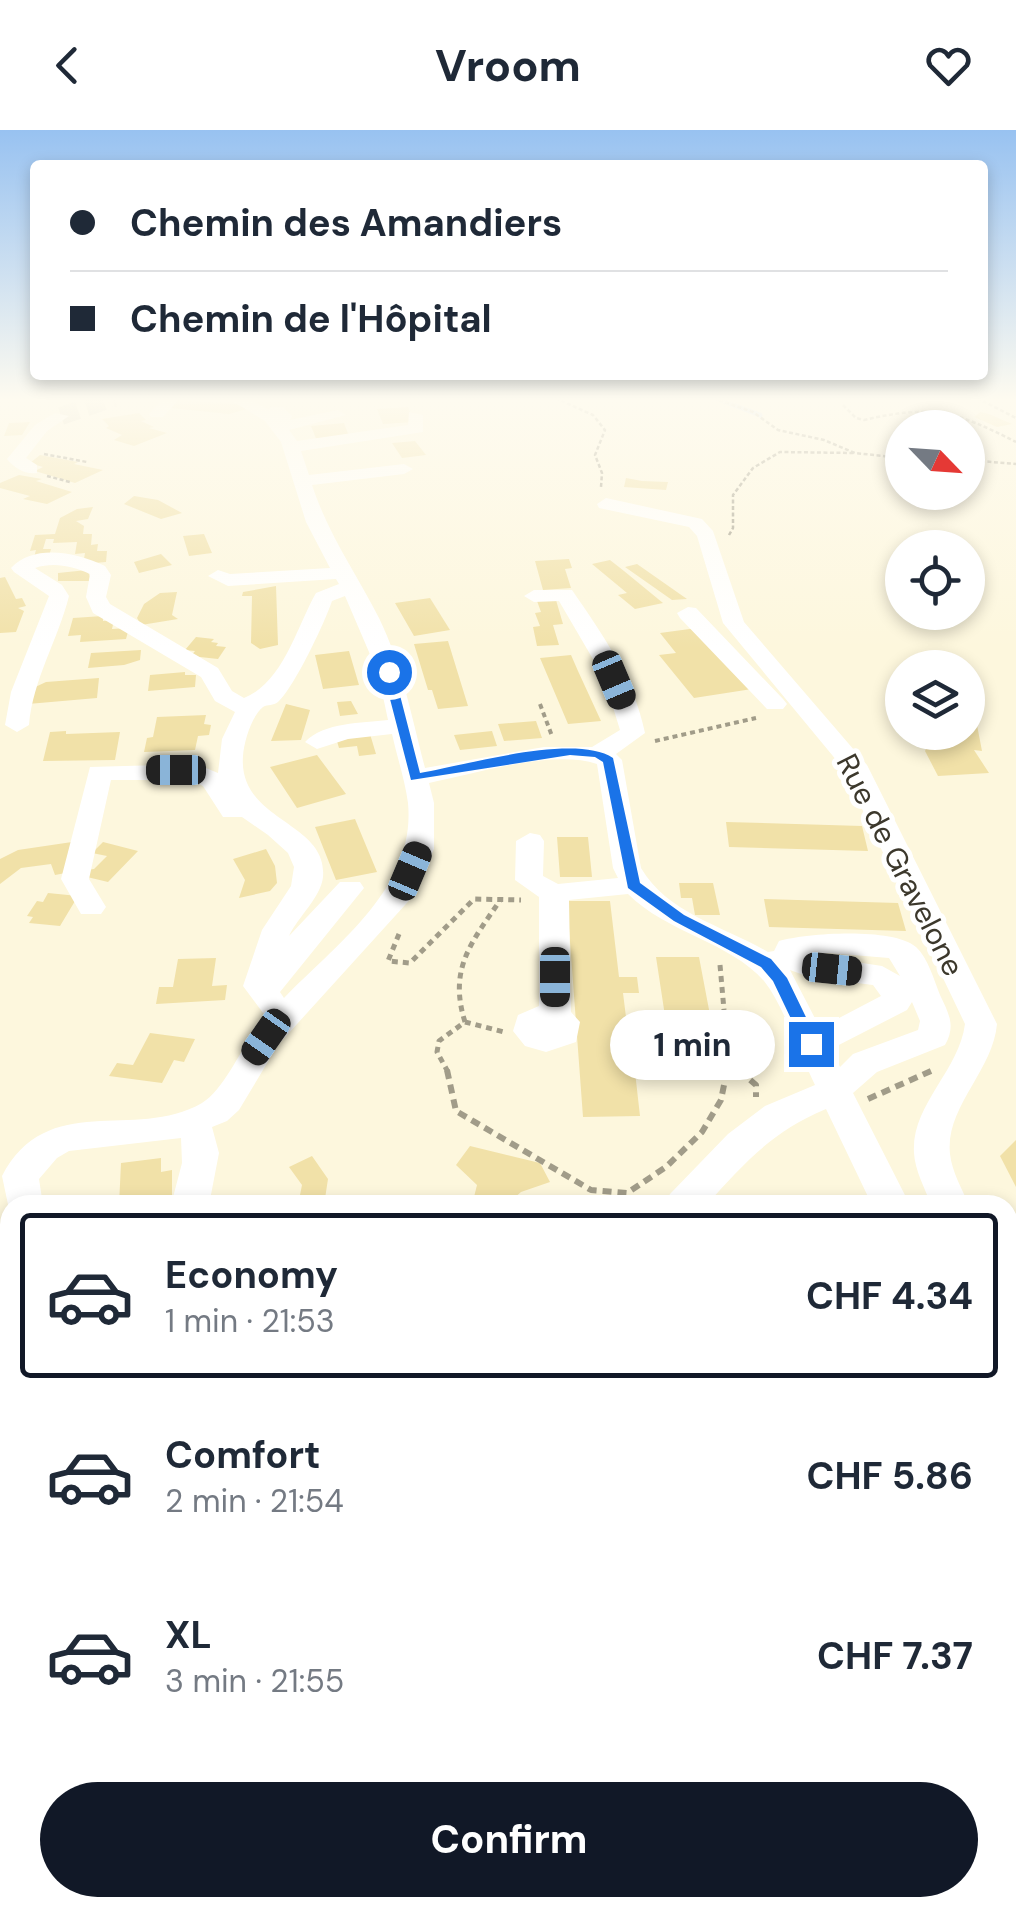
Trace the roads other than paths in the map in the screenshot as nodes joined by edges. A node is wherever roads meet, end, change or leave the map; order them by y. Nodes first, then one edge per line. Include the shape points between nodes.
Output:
1 (304, 481) edge
2 (606, 504) road end
3 (218, 576) dead end
4 (347, 580) junction
5 (534, 596) dead end
6 (688, 612) dead end
7 (799, 704) junction
8 (252, 706) junction
9 (16, 725) dead end
10 (402, 726) junction
11 (317, 742) dead end
12 (598, 754) junction
13 (415, 778) junction
14 (267, 825) junction
15 (530, 841) dead end
16 (633, 885) junction
17 (350, 888) dead end
18 (554, 896) junction
19 (91, 908) dead end
20 (776, 960) junction
21 (275, 1003) junction
22 (555, 1016) dead end
23 (811, 1044) junction
24 (838, 1098) junction
25 (193, 1123) junction
26 (23, 1195) edge
27 (192, 1195) edge
28 (693, 1195) edge
29 (887, 1195) edge
30 (947, 1195) edge

1 - 4 street via 315,522
2 - 7 street, Rue de Gravelone via 695,523 706,535 734,624
3 - 4 street
4 - 8 street via 322,597 313,626 269,697
4 - 10 street via 383,657
5 - 12 street via 565,594 602,651 626,708 633,732
6 - 7 street via 776,706
7 - 30 street, Rue de Gravelone via 854,765 981,1024 977,1053 935,1127 931,1148
8 - 9 street via 234,706 210,674 101,608 98,570 38,560 21,568 59,596 18,701
8 - 14 street via 231,744 229,772 238,800
10 - 11 street
10 - 13 street
12 - 13 street via 558,753
12 - 16 street via 613,773
13 - 21 street via 420,848 400,894
14 - 19 street via 234,814 213,781 196,772 99,772 94,820 84,832 75,879
14 - 21 street via 285,832 310,871 270,944 259,986
15 - 18 street via 529,880
16 - 18 street
16 - 20 street via 679,918
17 - 21 street via 296,948
18 - 22 street
20 - 23 street
20 - 23 street via 882,976 898,992 896,1002
20 - 24 street via 790,948 828,942 897,949 907,956 936,1021 933,1037 865,1063
21 - 25 street via 228,1101
23 - 24 street
24 - 28 street via 793,1108 758,1128
24 - 29 street
25 - 26 street via 62,1138 20,1176
25 - 27 street via 202,1150

